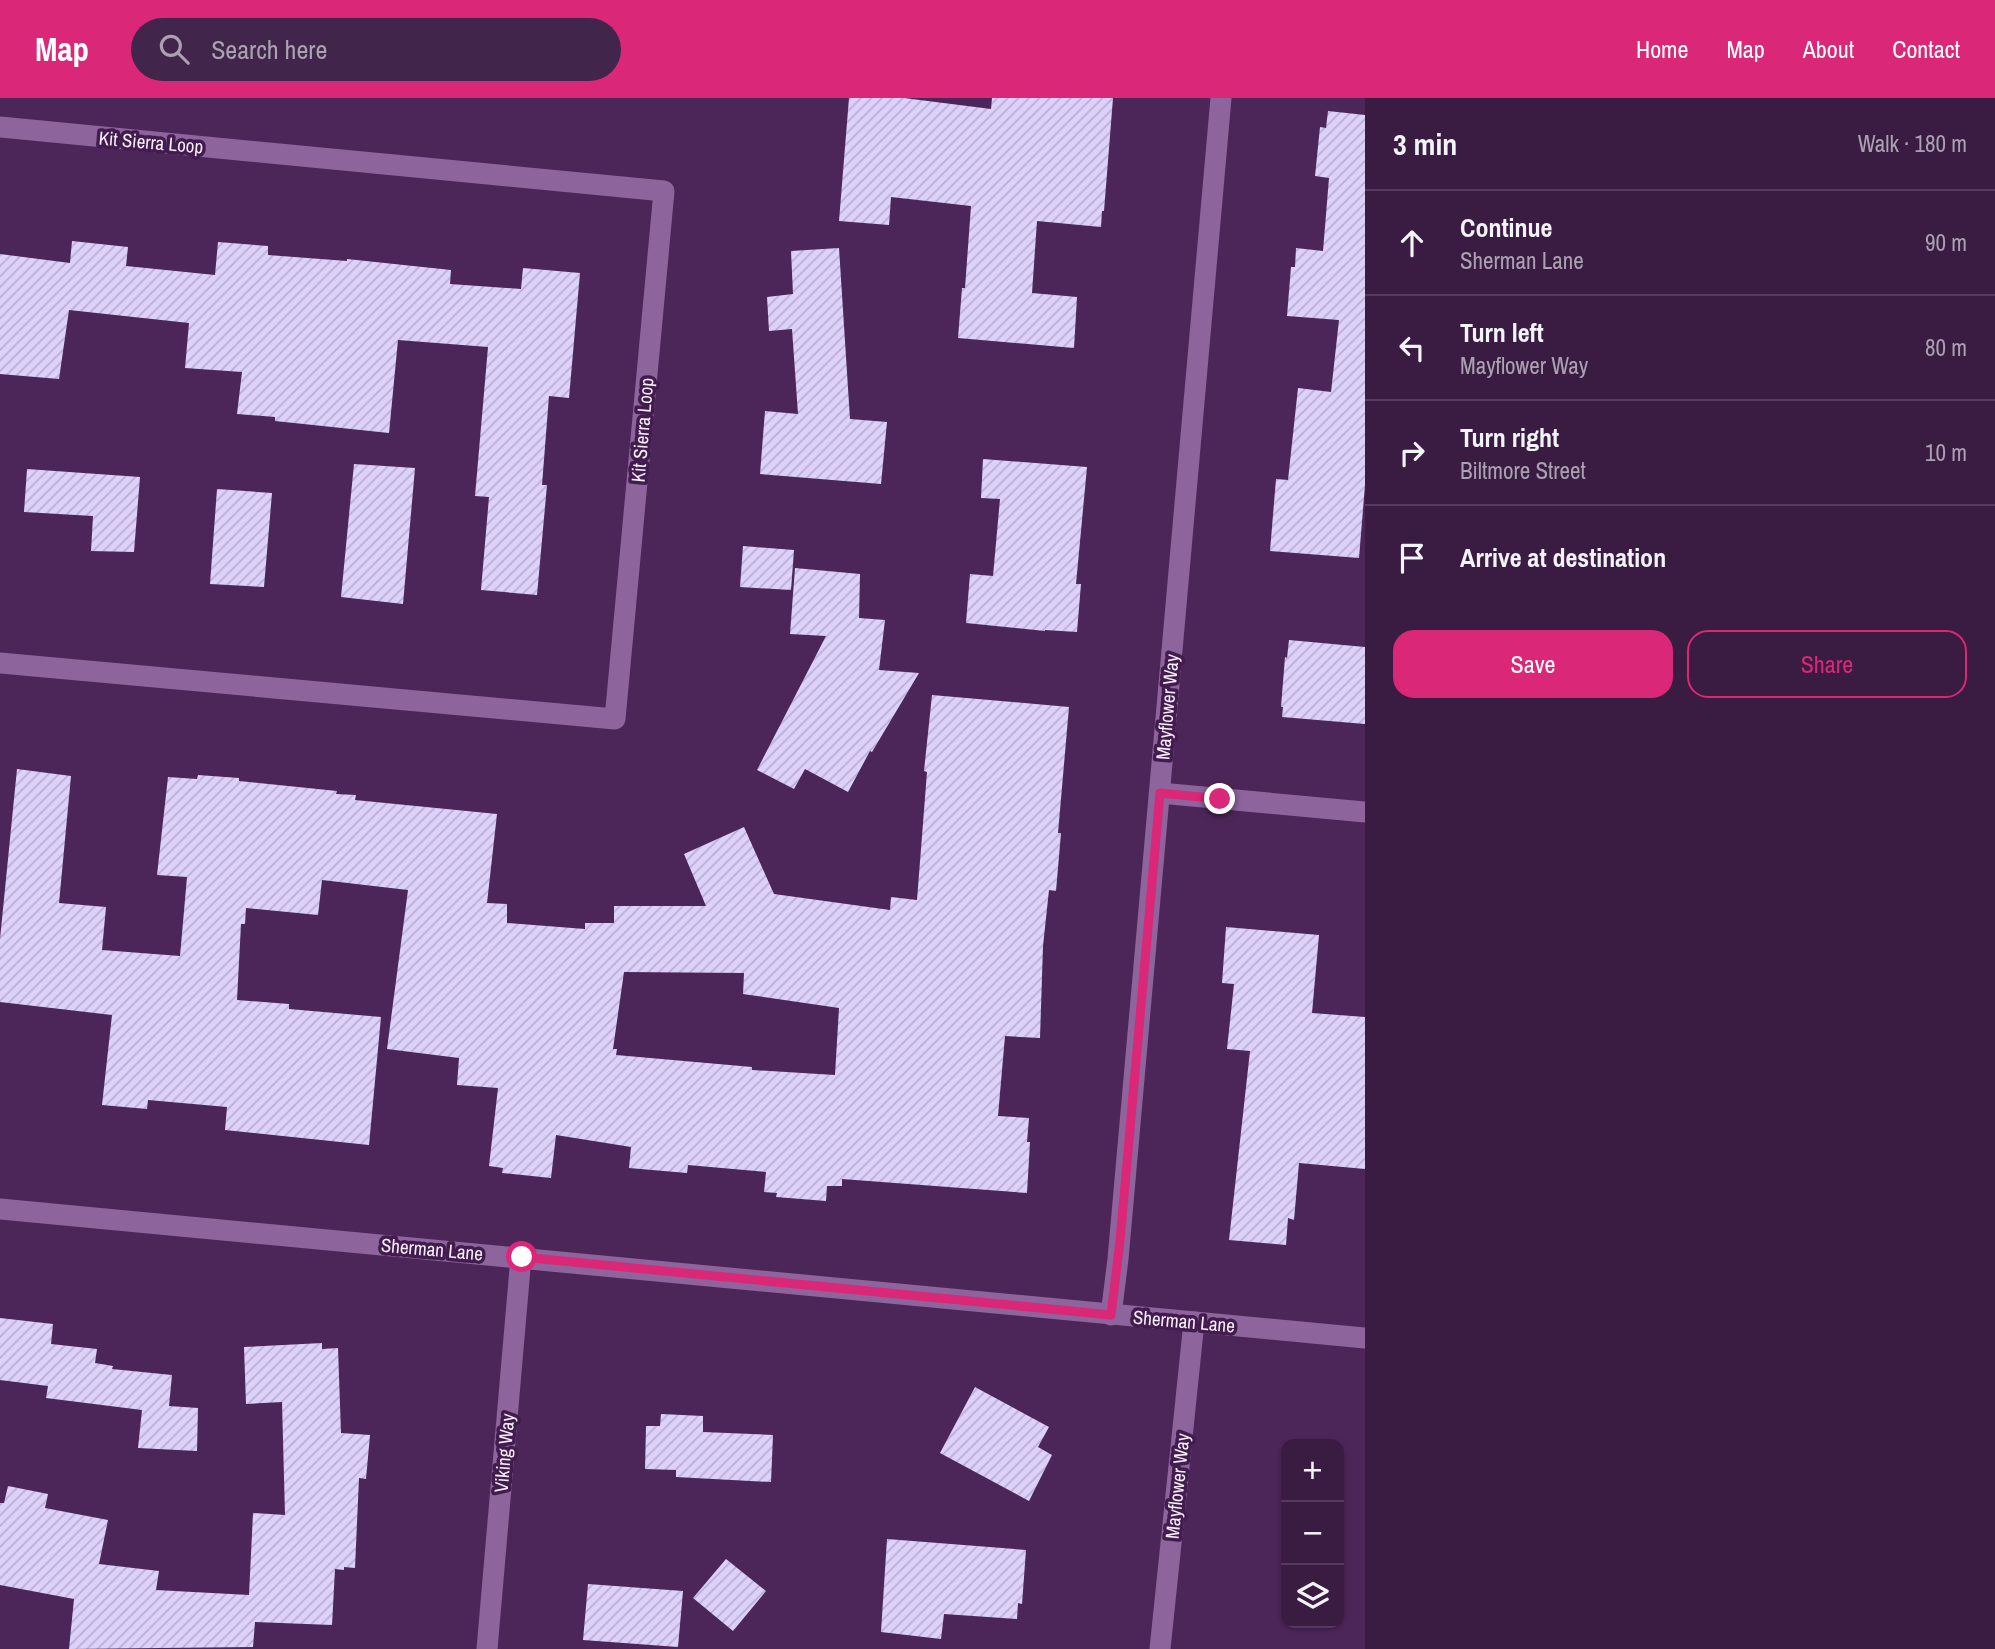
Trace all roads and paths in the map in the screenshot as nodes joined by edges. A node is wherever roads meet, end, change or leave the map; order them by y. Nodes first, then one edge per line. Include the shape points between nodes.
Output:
1 (1221, 98) edge
2 (0, 127) edge
3 (0, 663) edge
4 (1160, 793) junction
5 (1365, 811) edge
6 (0, 1209) edge
7 (522, 1257) junction
8 (1111, 1315) junction
9 (1194, 1322) junction
10 (1365, 1338) edge
11 (487, 1649) edge
12 (1160, 1649) edge

1 - 4 street, Mayflower Way
2 - 3 street, Kit Sierra Loop via 664,191 615,719
4 - 5 street
4 - 8 street, Mayflower Way
6 - 7 street, Sherman Lane
7 - 8 street, Sherman Lane
7 - 11 street, Viking Way
8 - 9 street, Sherman Lane
9 - 10 street, Sherman Lane
9 - 12 street, Mayflower Way

